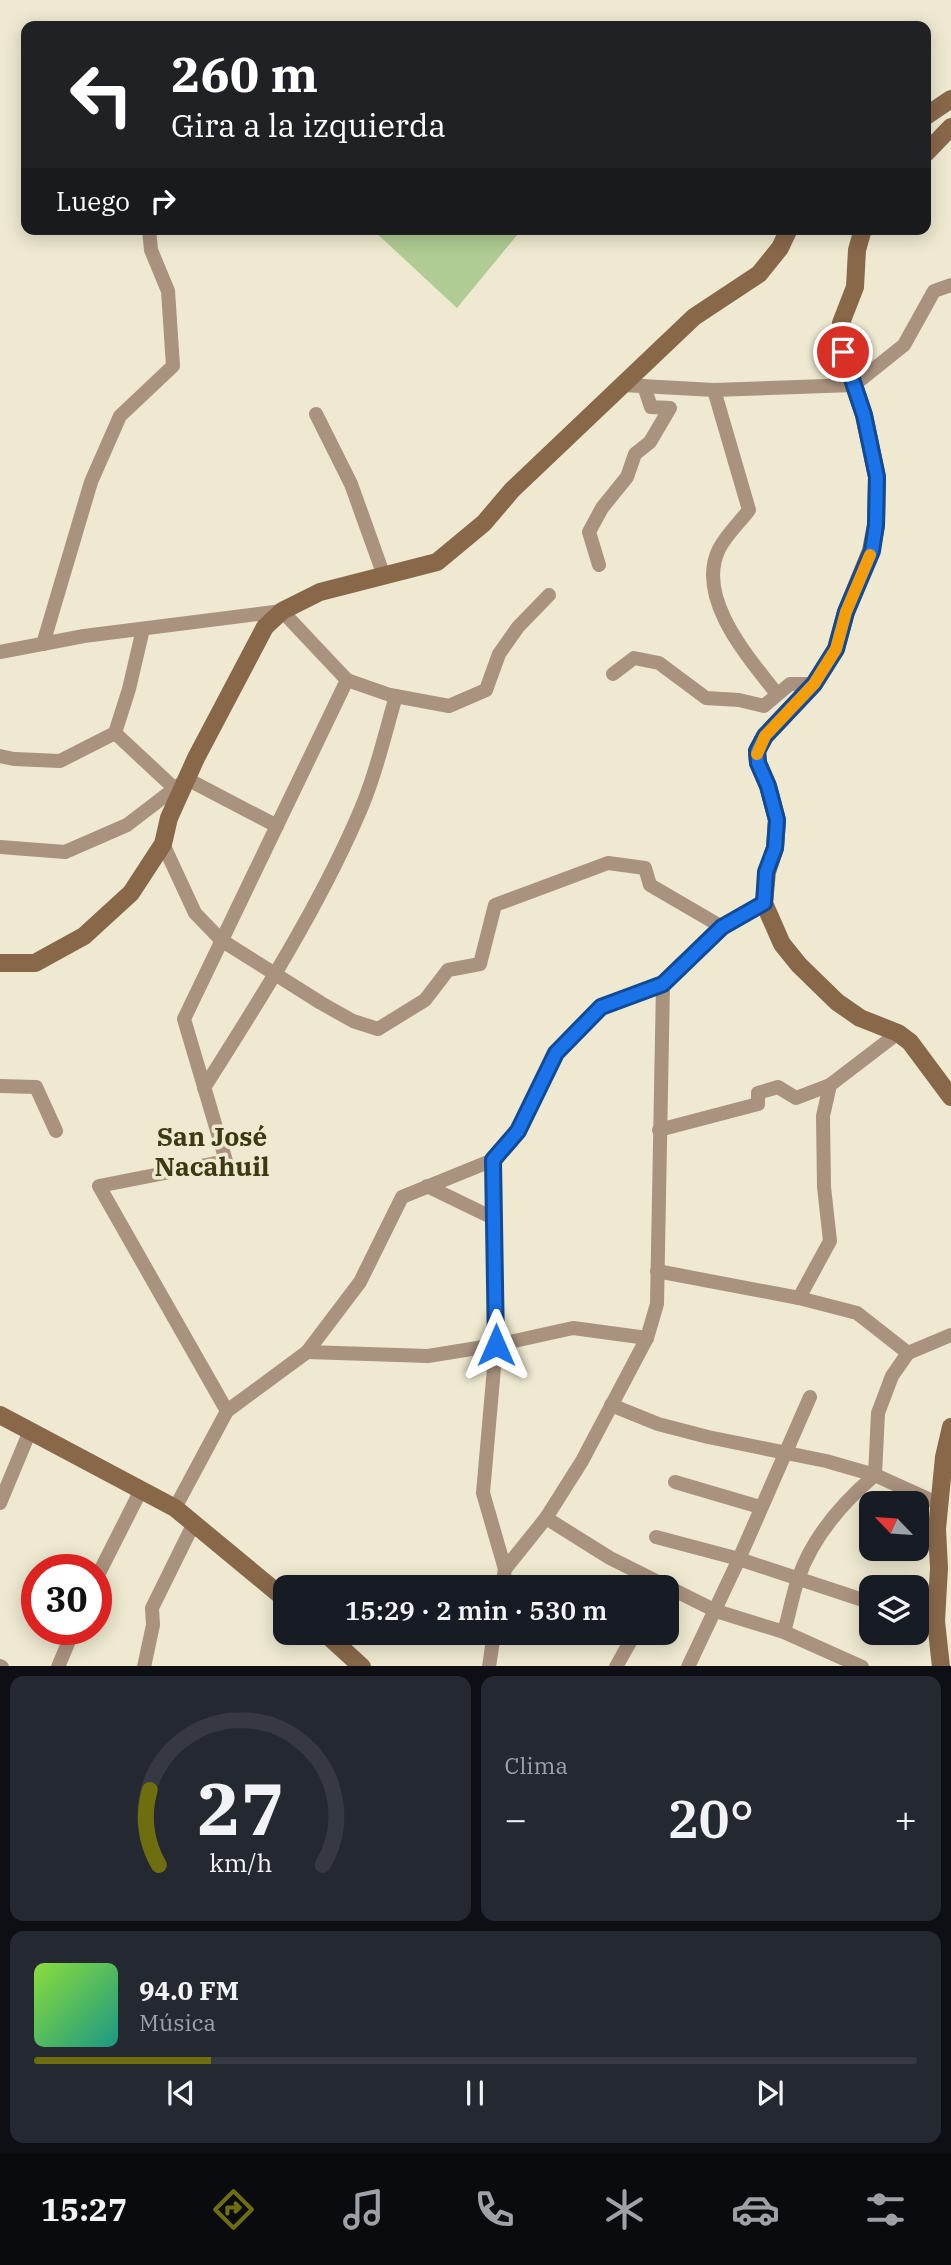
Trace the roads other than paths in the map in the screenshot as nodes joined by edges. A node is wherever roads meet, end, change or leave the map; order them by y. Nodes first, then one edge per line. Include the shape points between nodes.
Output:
1 (951, 99) edge
2 (931, 113) edge
3 (951, 127) edge
4 (931, 148) edge
5 (150, 235) edge
6 (786, 235) edge
7 (861, 235) edge
8 (951, 285) edge
9 (623, 385) junction
10 (854, 385) junction
11 (644, 386) junction
12 (715, 390) junction
13 (316, 414) dead end
14 (599, 565) dead end
15 (384, 576) junction
16 (549, 595) dead end
17 (282, 611) junction
18 (143, 629) junction
19 (43, 644) junction
20 (0, 652) edge
21 (613, 674) dead end
22 (347, 680) junction
23 (814, 684) junction
24 (777, 694) junction
25 (396, 696) junction
26 (115, 733) junction
27 (0, 756) edge
28 (180, 783) junction
29 (277, 826) junction
30 (163, 844) junction
31 (0, 847) edge
32 (764, 903) junction
33 (722, 927) junction
34 (221, 940) junction
35 (0, 962) edge
36 (274, 974) junction
37 (663, 984) junction
38 (898, 1033) junction
39 (946, 1081) edge
40 (830, 1085) junction
41 (0, 1086) edge
42 (204, 1088) junction
43 (951, 1097) edge
44 (660, 1130) junction
45 (56, 1131) dead end
46 (493, 1160) junction
47 (428, 1186) junction
48 (493, 1218) junction
49 (657, 1271) junction
50 (799, 1298) junction
51 (951, 1335) edge
52 (647, 1338) junction
53 (496, 1345) junction
54 (307, 1352) junction
55 (908, 1353) junction
56 (810, 1397) dead end
57 (611, 1405) junction
58 (227, 1411) junction
59 (0, 1415) edge
60 (951, 1427) edge
61 (30, 1431) junction
62 (784, 1452) junction
63 (875, 1475) junction
64 (675, 1482) dead end
65 (141, 1490) junction
66 (943, 1494) edge
67 (0, 1503) edge
68 (760, 1507) junction
69 (176, 1508) junction
70 (546, 1518) junction
71 (193, 1525) junction
72 (656, 1537) dead end
73 (109, 1554) edge
74 (740, 1559) junction
75 (505, 1569) junction
76 (504, 1575) edge
77 (643, 1575) edge
78 (798, 1578) junction
79 (273, 1589) edge
80 (679, 1593) edge
81 (859, 1599) edge
82 (716, 1611) junction
83 (929, 1618) edge
84 (936, 1620) junction
85 (784, 1632) junction
86 (67, 1645) edge
87 (338, 1645) edge
88 (493, 1645) edge
89 (628, 1645) edge
90 (58, 1666) edge
91 (144, 1666) edge
92 (361, 1666) edge
93 (489, 1666) edge
94 (617, 1666) edge
95 (688, 1666) edge
96 (860, 1666) edge
97 (941, 1666) edge

1 - 2 street
3 - 4 street
5 - 19 street via 168,291 173,366 120,416 91,482
6 - 9 street via 759,274 694,317
7 - 10 street via 855,287 841,323 843,352
8 - 10 street via 934,291 904,345
9 - 11 street
9 - 15 street via 512,490 484,523 437,562
10 - 12 street
10 - 23 street via 877,477 876,525 872,551 836,649
11 - 12 street
11 - 14 street via 651,407 670,408 650,442 635,454 627,477 601,508 589,532
12 - 24 street via 749,510 720,549 713,571 715,596 736,639
13 - 15 street via 351,484
15 - 17 street via 320,592
16 - 25 street via 499,654 486,691 449,706
17 - 18 street
17 - 22 street
17 - 28 street via 265,627
18 - 19 street
18 - 26 street
19 - 20 street
21 - 24 street via 634,658 659,663 706,698 764,706
22 - 25 street
22 - 29 street
23 - 24 street via 790,684
23 - 32 street via 765,736 757,751 777,820
25 - 36 street via 379,762 358,817
26 - 27 street via 60,761
26 - 28 street
28 - 29 street
28 - 30 street
28 - 31 street via 127,825 65,852
29 - 34 street
30 - 34 street via 195,913
30 - 35 street via 131,893 85,936 35,963
32 - 33 street
32 - 38 street via 782,944 837,1002 859,1018
33 - 36 street via 650,885 645,868 608,863 495,905 480,964 448,970 425,1000 377,1028 353,1021
33 - 37 street
34 - 36 street
34 - 42 street via 184,1018
36 - 42 street
37 - 44 street
37 - 46 street via 601,1007 556,1053 518,1131
38 - 39 street
38 - 40 street
39 - 43 street
40 - 44 street via 796,1098 778,1087 758,1093 758,1104
40 - 50 street via 823,1116 830,1241
41 - 45 street via 36,1087
42 - 58 street via 226,1161 99,1185
44 - 49 street
46 - 47 street
46 - 48 street
47 - 48 street
47 - 54 street via 402,1197 360,1282
48 - 53 street
49 - 50 street
49 - 52 street via 657,1304
50 - 55 street via 857,1313
51 - 55 street
52 - 53 street via 573,1328
52 - 57 street
53 - 54 street via 428,1356
53 - 75 street via 483,1493
54 - 58 street
55 - 63 street via 892,1376 878,1413
56 - 62 street
57 - 62 street via 657,1424
57 - 70 street
58 - 69 street
59 - 61 street
60 - 66 street
61 - 65 street
61 - 67 street
62 - 63 street
62 - 68 street
63 - 66 street
63 - 78 street via 830,1521
64 - 68 street
65 - 69 street
65 - 73 street
66 - 84 street
68 - 74 street
69 - 71 street
70 - 75 street
70 - 77 street
71 - 79 street
71 - 91 street via 152,1608
72 - 74 street
74 - 78 street
74 - 82 street
75 - 76 street
78 - 81 street
78 - 85 street
80 - 82 street
82 - 85 street
82 - 95 street
83 - 84 street
84 - 97 street
85 - 96 street
86 - 90 street
87 - 92 street
88 - 93 street
89 - 94 street

